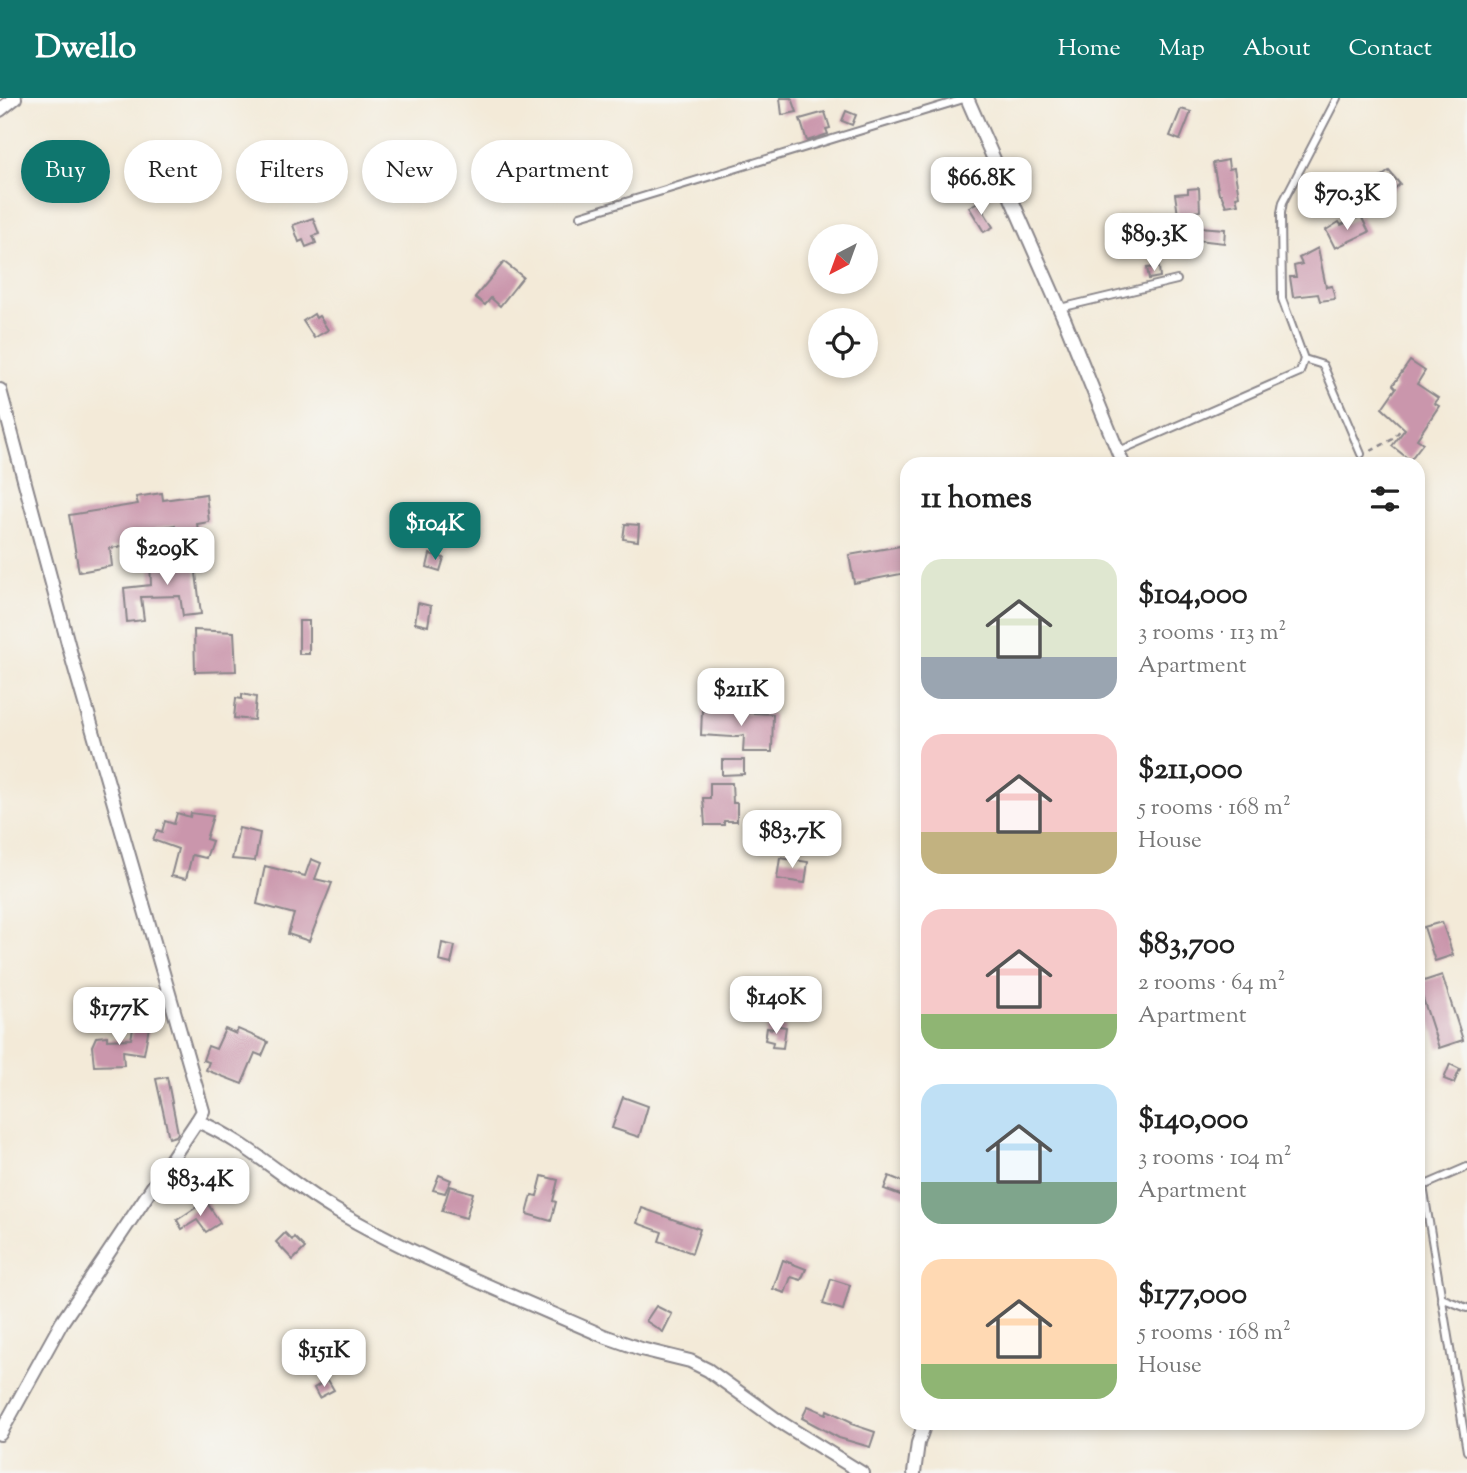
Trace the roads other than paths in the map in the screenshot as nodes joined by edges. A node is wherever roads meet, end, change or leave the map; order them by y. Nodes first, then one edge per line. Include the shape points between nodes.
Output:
1 (15, 98) edge
2 (967, 98) edge
3 (1337, 98) edge
4 (0, 110) edge
5 (580, 215) dead end
6 (1177, 280) dead end
7 (1060, 308) junction
8 (1304, 359) junction
9 (0, 390) edge
10 (1361, 454) road end
11 (1121, 457) edge
12 (1123, 457) edge
13 (197, 1121) junction
14 (1467, 1167) edge
15 (1425, 1183) edge
16 (1425, 1212) edge
17 (1441, 1298) junction
18 (1467, 1308) edge
19 (923, 1430) edge
20 (0, 1434) edge
21 (1467, 1451) edge
22 (862, 1473) edge
23 (914, 1473) edge

1 - 4 street
2 - 5 lane
2 - 7 street
3 - 8 lane via 1281,213 1282,299
6 - 7 lane
7 - 11 street
8 - 10 lane via 1322,365
8 - 12 lane via 1300,372
9 - 13 street via 203,1111
13 - 20 street via 62,1322
13 - 22 street via 222,1131 333,1209 381,1234 604,1336 699,1365
14 - 15 lane
16 - 17 lane
17 - 18 lane
17 - 21 lane
19 - 23 street

